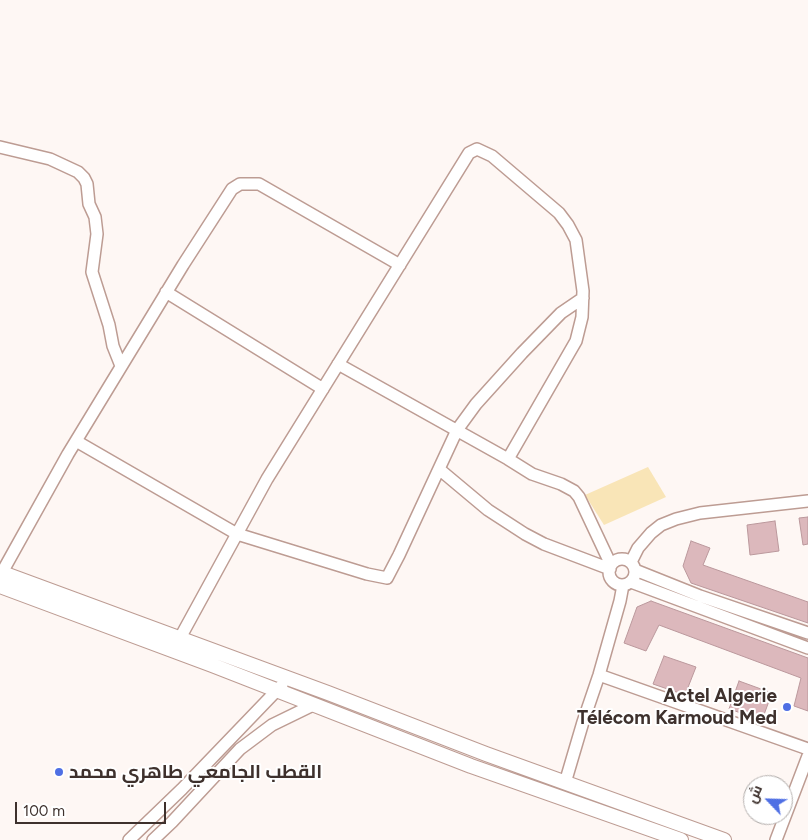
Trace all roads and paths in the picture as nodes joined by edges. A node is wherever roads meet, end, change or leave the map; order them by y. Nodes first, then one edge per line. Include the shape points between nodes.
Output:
1 (0, 147) edge
2 (400, 265) junction
3 (166, 292) junction
4 (583, 298) junction
5 (338, 364) junction
6 (121, 366) junction
7 (323, 388) junction
8 (457, 430) junction
9 (76, 440) junction
10 (508, 459) junction
11 (439, 469) junction
12 (808, 501) edge
13 (237, 534) junction
14 (633, 566) junction
15 (611, 567) junction
16 (0, 577) edge
17 (627, 584) junction
18 (808, 633) edge
19 (180, 638) junction
20 (808, 648) edge
21 (599, 675) junction
22 (287, 679) junction
23 (276, 691) junction
24 (313, 705) junction
25 (808, 750) edge
26 (808, 756) edge
27 (564, 783) junction
28 (664, 818) junction
29 (659, 832) junction
30 (129, 840) edge
31 (153, 840) edge
32 (680, 840) edge
33 (724, 840) edge
34 (776, 840) edge

1 - 6 street via 50,159 84,178 98,234 92,272
2 - 3 street via 260,184 240,184 226,196
2 - 4 street via 469,154 477,149 492,156 533,190 568,225 576,240
2 - 5 street
3 - 6 street
3 - 7 street
4 - 8 street via 561,313 522,353
4 - 10 street via 576,341
5 - 7 street
5 - 8 street
6 - 9 street
7 - 13 street via 266,479
8 - 10 street
8 - 11 street
9 - 13 street
9 - 16 street
10 - 15 street via 532,474 574,491
11 - 13 street via 387,578
11 - 15 street via 488,510 525,534 544,544
12 - 14 street via 700,513 676,519 651,533 638,548
13 - 19 street
14 - 15 street via 622,559
14 - 17 street via 635,574
14 - 18 street via 700,596
15 - 17 street via 612,580 619,585
16 - 19 main road
16 - 23 main road
17 - 20 street
17 - 21 street
19 - 22 main road
21 - 25 street
21 - 27 street
22 - 23 street
22 - 27 main road
23 - 24 main road
23 - 30 street
24 - 29 main road via 471,766
24 - 31 street via 272,725 240,749
26 - 34 street
27 - 28 main road
28 - 29 main road
28 - 33 main road
29 - 32 main road

